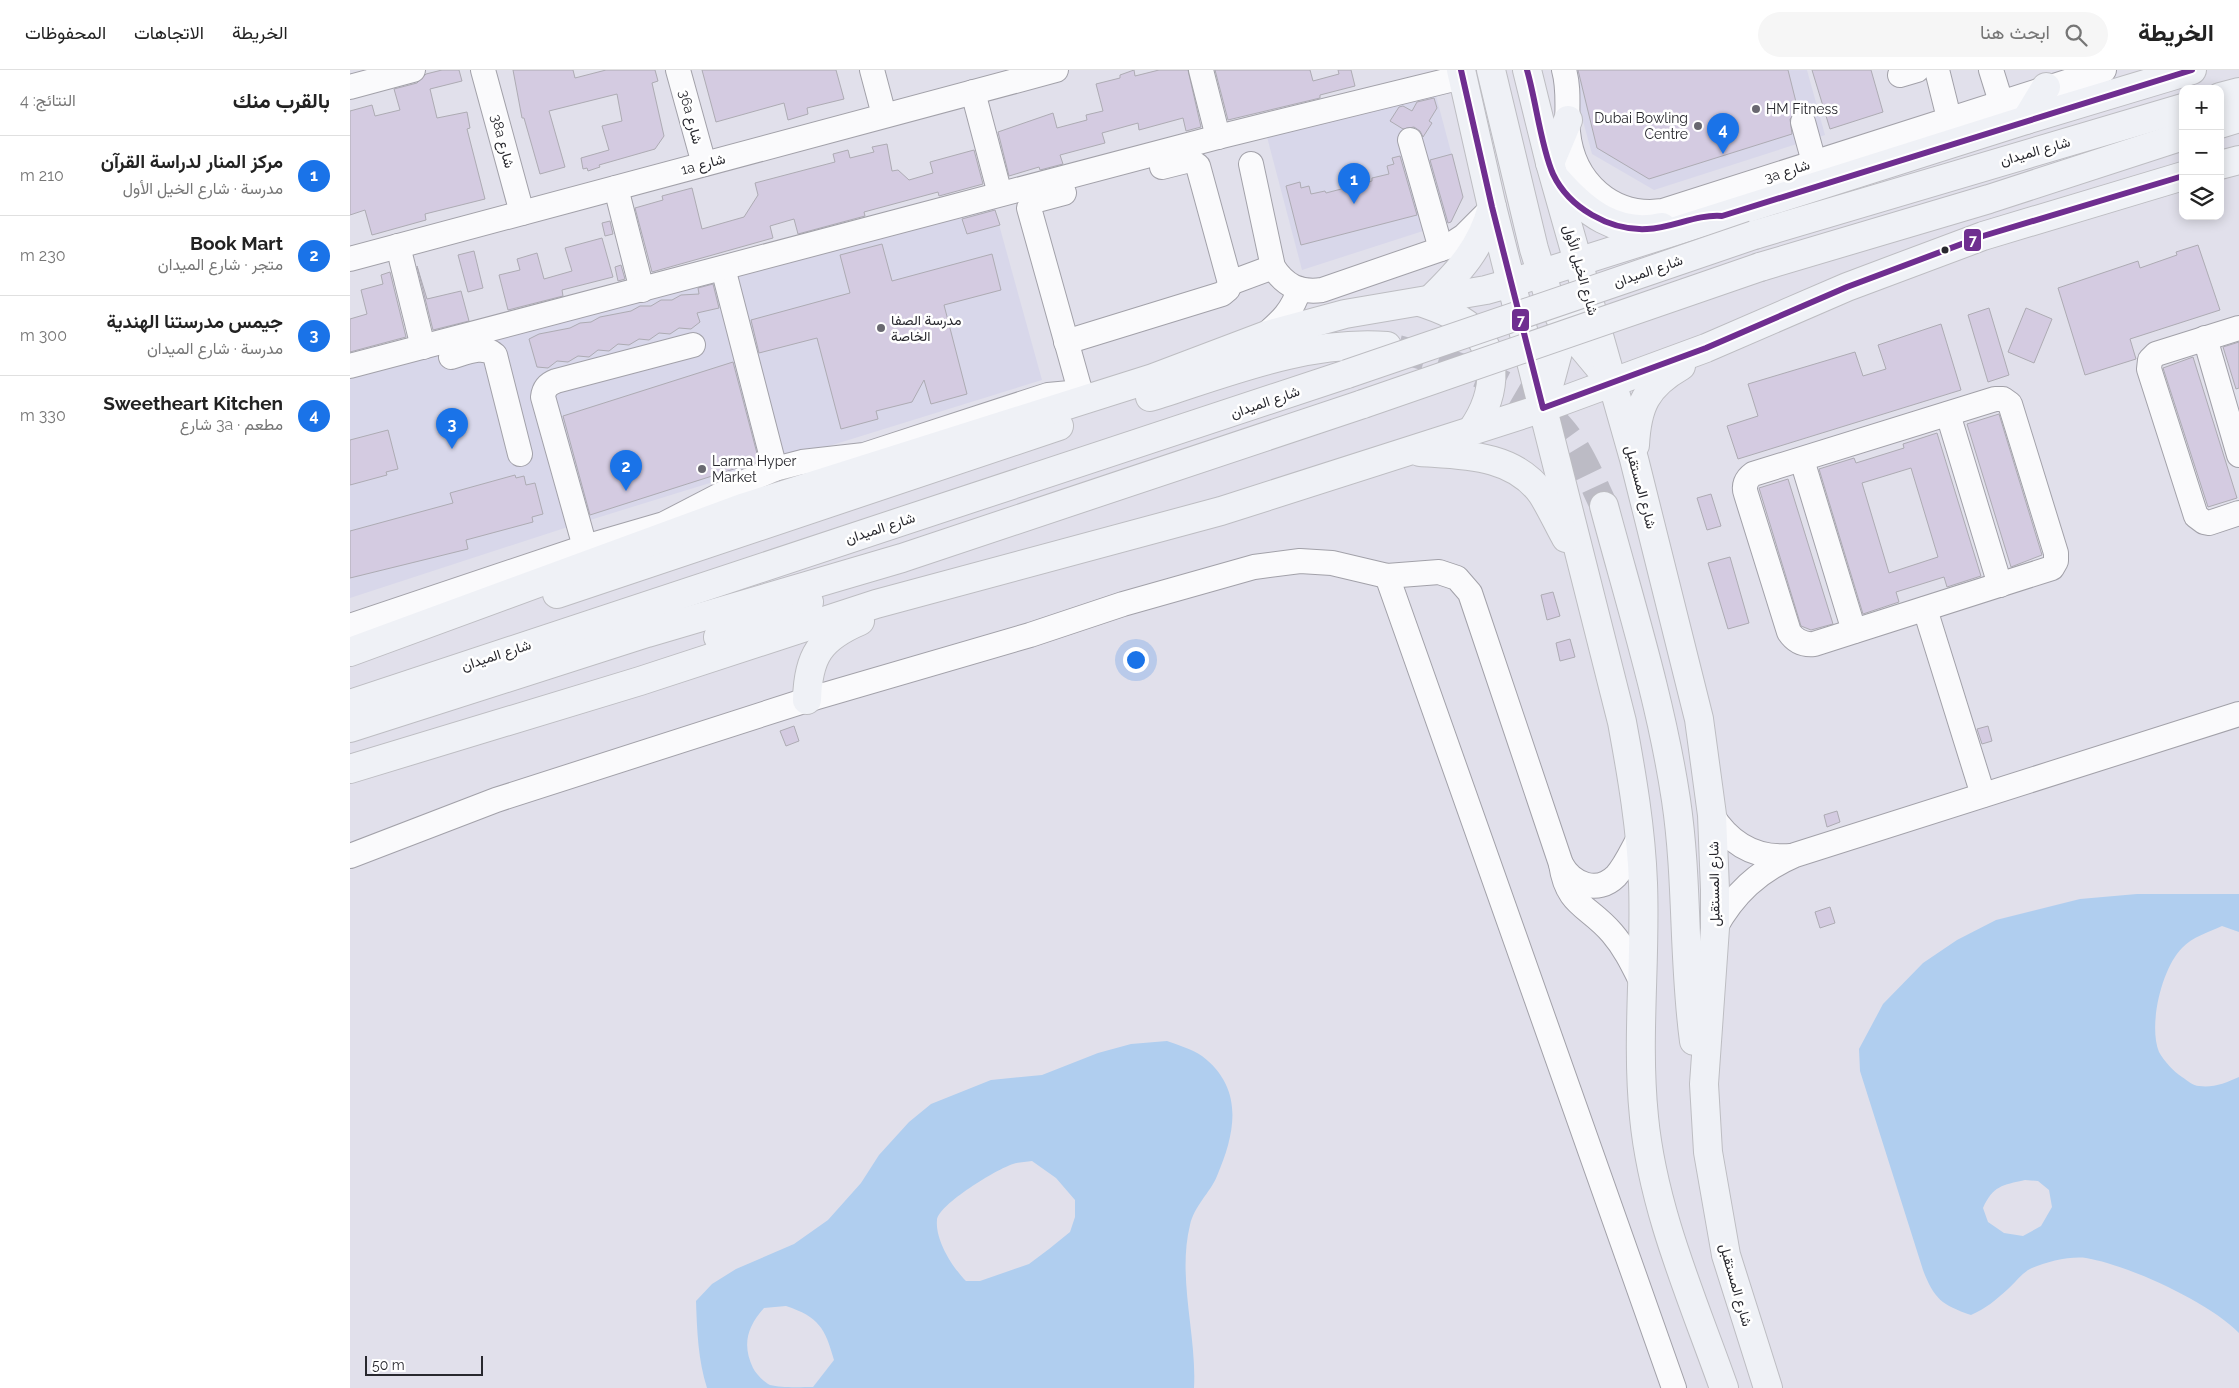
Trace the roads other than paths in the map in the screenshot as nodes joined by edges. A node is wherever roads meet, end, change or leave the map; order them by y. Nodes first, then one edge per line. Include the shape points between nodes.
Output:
1 (413, 70) edge
2 (483, 70) edge
3 (678, 70) edge
4 (872, 70) edge
5 (1056, 70) edge
6 (1201, 70) edge
7 (1491, 70) edge
8 (1527, 70) edge
9 (1564, 70) edge
10 (1937, 70) edge
11 (1991, 70) edge
12 (2104, 70) edge
13 (2192, 70) edge
14 (1462, 74) edge
15 (2052, 79) edge
16 (350, 87) edge
17 (973, 92) junction
18 (2239, 92) edge
19 (2224, 96) edge
20 (2001, 102) junction
21 (2179, 109) edge
22 (884, 115) junction
23 (1949, 118) junction
24 (2239, 118) edge
25 (1568, 120) junction
26 (2026, 120) junction
27 (1803, 122) dead end
28 (2224, 123) edge
29 (2239, 136) edge
30 (1218, 137) junction
31 (2179, 137) edge
32 (2224, 138) edge
33 (1410, 140) dead end
34 (2239, 160) edge
35 (1814, 162) junction
36 (704, 164) junction
37 (1251, 164) dead end
38 (2224, 164) edge
39 (1552, 170) junction
40 (2179, 177) edge
41 (616, 188) junction
42 (1000, 194) junction
43 (1492, 207) junction
44 (522, 213) junction
45 (1722, 216) junction
46 (398, 246) junction
47 (1444, 248) junction
48 (350, 259) edge
49 (1578, 262) junction
50 (1274, 267) junction
51 (723, 268) junction
52 (1541, 274) junction
53 (1230, 283) junction
54 (1511, 283) junction
55 (1299, 289) junction
56 (642, 290) junction
57 (1588, 295) junction
58 (1425, 301) junction
59 (2239, 328) edge
60 (1563, 333) junction
61 (1264, 336) junction
62 (2204, 338) junction
63 (1066, 342) junction
64 (692, 345) dead end
65 (1387, 346) tunnel mouth
66 (423, 347) junction
67 (1706, 348) junction
68 (350, 366) edge
69 (1535, 378) junction
70 (350, 383) edge
71 (1606, 385) junction
72 (1087, 395) junction
73 (1543, 408) junction
74 (1948, 414) junction
75 (1472, 430) junction
76 (1405, 451) junction
77 (520, 454) dead end
78 (2239, 455) edge
79 (1634, 459) junction
80 (1802, 460) junction
81 (775, 469) junction
82 (962, 501) junction
83 (1604, 506) tunnel mouth
84 (2239, 513) edge
85 (585, 547) junction
86 (902, 558) junction
87 (626, 572) junction
88 (1387, 576) junction
89 (1586, 577) junction
90 (2000, 585) junction
91 (486, 601) junction
92 (876, 604) junction
93 (1925, 609) junction
94 (350, 626) edge
95 (1854, 631) junction
96 (350, 652) edge
97 (640, 681) junction
98 (807, 700) junction
99 (350, 704) edge
100 (2239, 714) edge
101 (350, 728) edge
102 (350, 769) edge
103 (1983, 795) junction
104 (1712, 815) junction
105 (1640, 836) junction
106 (1795, 855) junction
107 (350, 856) edge
108 (1561, 864) junction
109 (1715, 928) junction
110 (1642, 983) junction
111 (1704, 1084) junction
112 (1674, 1388) edge
113 (1724, 1388) edge
114 (1768, 1388) edge

1 - 16 street
2 - 44 street, 38a شارع
3 - 36 street, 36a شارع
4 - 22 street
5 - 17 street, 1a شارع
6 - 30 street
7 - 52 main road
8 - 39 main road, شارع الخيل الأول
9 - 25 street, 3a شارع
10 - 23 street
11 - 20 street
12 - 15 street, 3a شارع
13 - 26 main road
14 - 30 street
14 - 43 main road
15 - 20 street, 3a شارع
15 - 26 main road
17 - 22 street, 1a شارع
17 - 42 street
18 - 19 main road
20 - 23 street, 3a شارع
21 - 82 main road, شارع الميدان, bridge via 1754,235
22 - 36 street, 1a شارع
23 - 35 street, 3a شارع
24 - 28 main road
25 - 35 street, 3a شارع via 1570,144 1584,179 1615,206 1638,212 1663,211
25 - 39 main road
26 - 45 main road
27 - 35 street
29 - 32 main road
30 - 42 street
31 - 86 main road, شارع الميدان, bridge via 1989,199 1760,267
33 - 47 street
34 - 38 main road
36 - 41 street, 1a شارع
37 - 50 street
39 - 45 main road via 1592,215 1623,227 1655,229 1698,216
39 - 49 main road, شارع الخيل الأول
40 - 67 main road via 1983,236 1847,288
41 - 44 street, 1a شارع
41 - 56 street
42 - 51 street
43 - 47 street via 1479,223
43 - 54 main road
43 - 58 main road via 1487,227 1468,262
44 - 46 street, 1a شارع
45 - 49 main road
45 - 57 main road via 1717,225 1703,235 1615,269 1599,280
46 - 48 street, 1a شارع
46 - 66 street
47 - 55 street via 1322,290
49 - 52 main road
49 - 57 main road, شارع الخيل الأول
49 - 60 main road
50 - 53 street
50 - 55 street via 1280,277
51 - 56 street
51 - 81 street
52 - 54 main road
52 - 60 main road
53 - 63 street via 1222,294
53 - 63 street via 1194,161 1034,201 1028,208
54 - 58 main road
54 - 60 main road
54 - 69 main road
55 - 61 street via 1288,315
56 - 66 street
57 - 60 main road
57 - 71 main road, شارع الخيل الأول
58 - 61 main road via 1345,314
58 - 75 main road via 1461,319 1472,328 1487,351 1492,372 1491,392 1487,406
59 - 62 street
60 - 69 main road
60 - 71 main road
60 - 73 main road
61 - 72 main road via 1154,378
62 - 78 street
62 - 84 street via 2156,354 2150,360 2149,369 2196,516 2209,522
63 - 72 street
64 - 85 street via 556,381 544,391
65 - 87 main road via 1336,345 1294,353 1081,419
66 - 68 street
67 - 71 main road
67 - 79 main road via 1651,389 1638,416
69 - 73 main road
69 - 75 main road via 1515,398
70 - 77 street via 480,349 491,351 498,360
71 - 73 main road
71 - 79 main road, شارع المستقبل
72 - 81 street via 1048,394 864,455 802,462
72 - 91 main road via 745,507
73 - 75 main road
73 - 89 main road
74 - 80 street
74 - 90 street
74 - 90 street via 1999,398 2010,404 2056,553 2056,561 2049,570
75 - 76 main road
76 - 89 main road via 1479,457 1509,466 1527,478 1542,494
76 - 92 main road via 1202,517
79 - 104 main road, شارع المستقبل via 1692,688
80 - 95 street
80 - 95 street via 1753,474 1745,483 1746,494 1792,636 1809,645
81 - 85 street via 664,524
82 - 87 main road via 950,496 934,499 648,578 636,578
82 - 99 main road, شارع الميدان
83 - 111 main road via 1671,768 1682,858 1692,1026
85 - 94 street
86 - 97 main road via 880,574 668,655 652,665
86 - 101 main road, شارع الميدان via 637,636
87 - 91 main road via 513,607
88 - 98 street via 1316,561 1269,563
88 - 108 street via 1439,572 1465,584
88 - 112 street
89 - 105 main road via 1622,722
90 - 93 street
91 - 96 main road
92 - 97 main road
92 - 98 main road via 868,617 834,635 822,646 808,676
93 - 95 street
93 - 103 street
97 - 102 main road
98 - 107 street via 496,800
100 - 103 street
103 - 106 street
104 - 106 street via 1721,829 1748,850 1771,856
104 - 109 main road, شارع المستقبل
105 - 108 street via 1617,874 1604,884 1584,885 1574,881
105 - 110 main road
106 - 109 street via 1750,881 1736,895
108 - 110 street via 1566,888 1572,898 1612,933
109 - 111 main road, شارع المستقبل
110 - 113 main road via 1641,1081 1649,1155 1668,1228
111 - 114 main road, شارع المستقبل via 1708,1152 1718,1221 1735,1289

